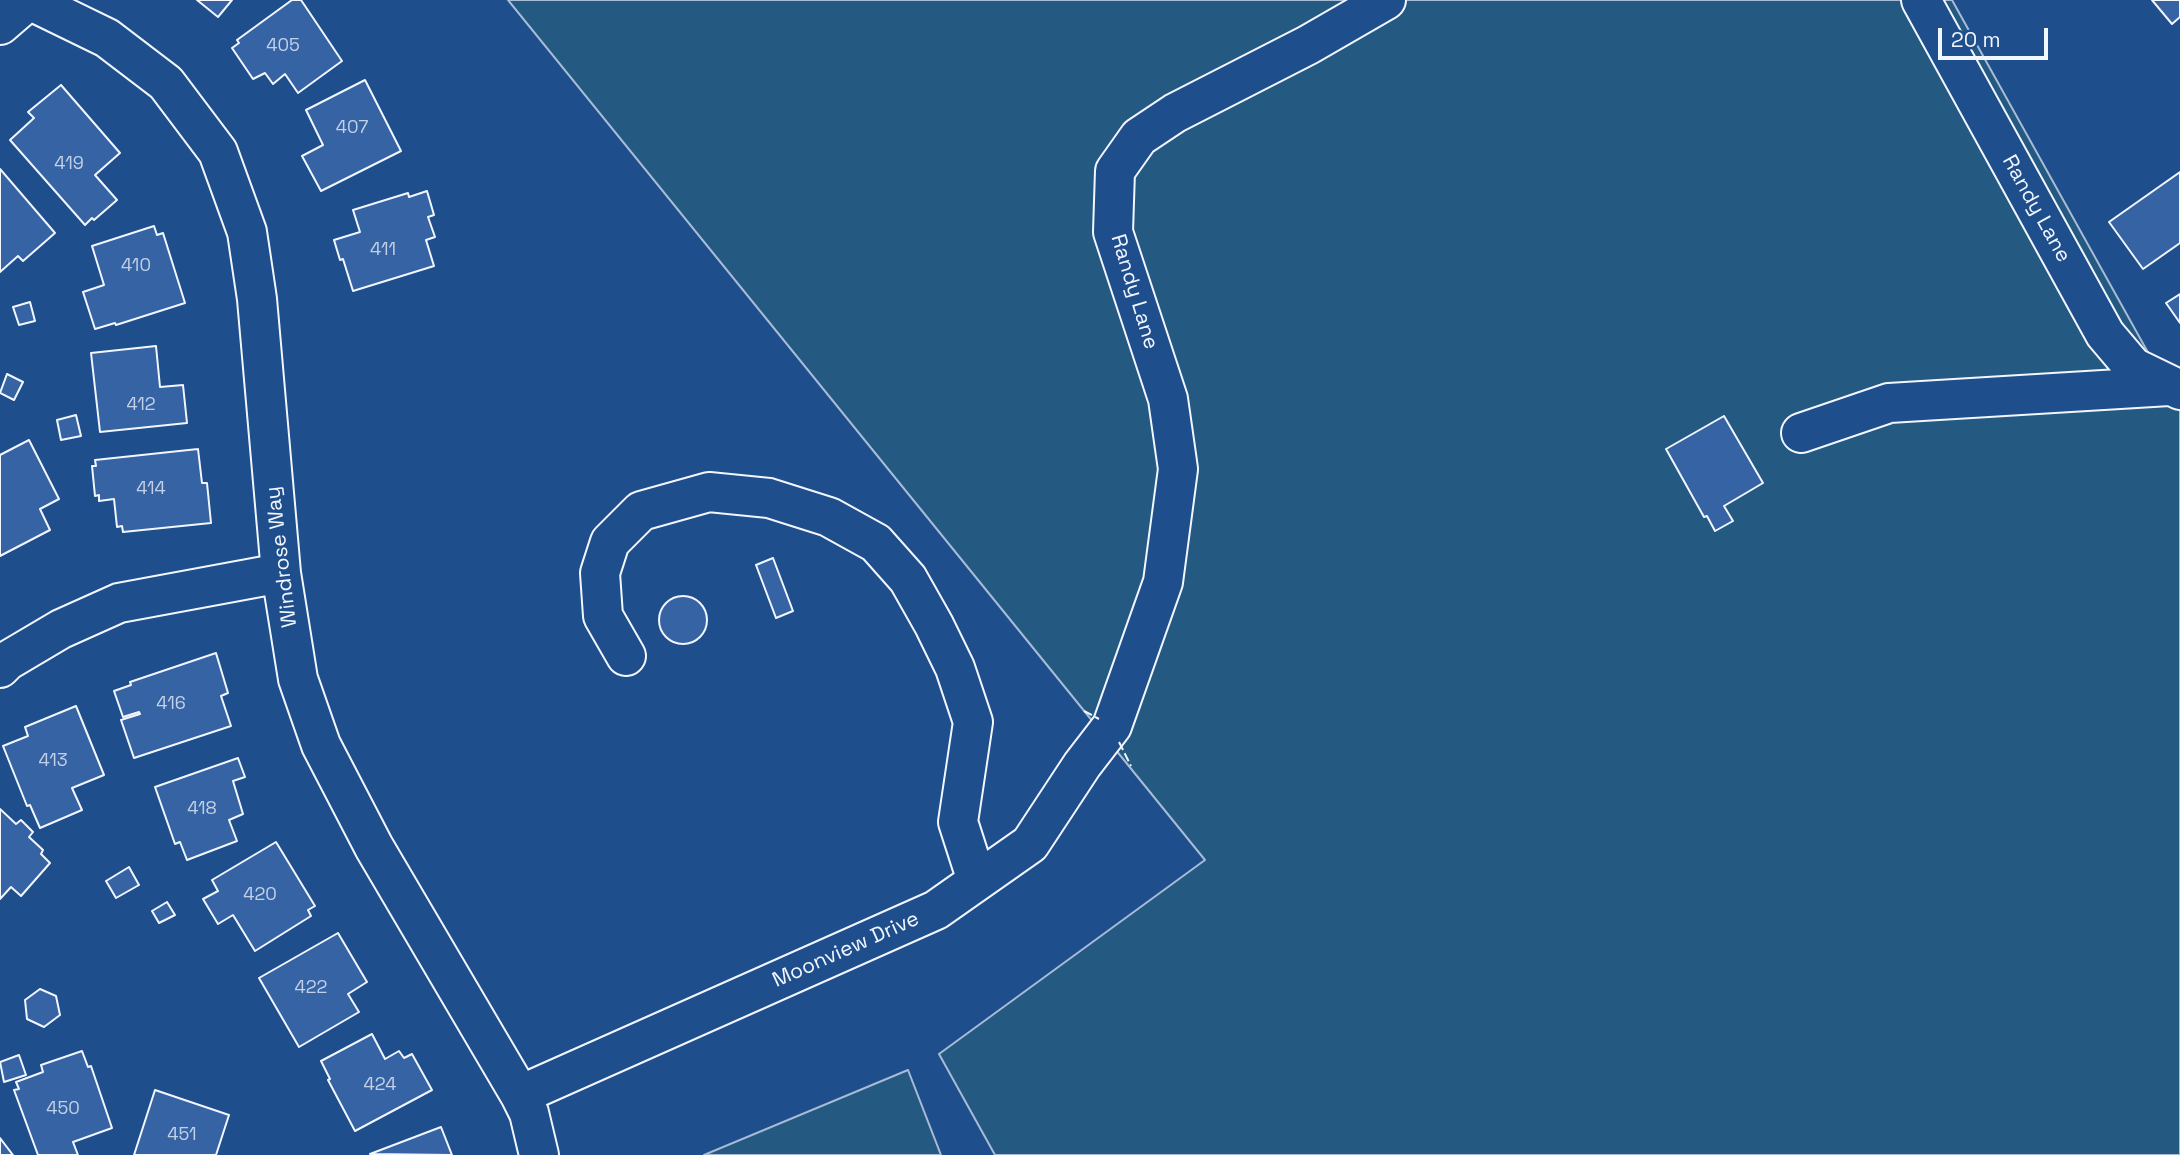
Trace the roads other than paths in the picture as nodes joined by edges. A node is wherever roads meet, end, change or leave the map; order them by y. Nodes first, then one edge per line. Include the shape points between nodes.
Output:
1 (29, 0) edge
2 (1386, 0) edge
3 (1920, 0) edge
4 (0, 25) edge
5 (2176, 388) edge
6 (1801, 433) dead end
7 (281, 573) junction
8 (626, 656) dead end
9 (0, 668) edge
10 (1112, 726) joint
11 (977, 881) junction
12 (520, 1094) junction
13 (540, 1155) edge

1 - 4 street
1 - 7 street, Windrose Way via 107,38 166,83 218,152 247,232 255,285
2 - 10 street, Randy Lane via 1175,113 1139,136 1115,171 1114,232 1168,399 1178,469 1163,582
3 - 5 street, Randy Lane via 2105,334 2133,367
5 - 6 street via 1889,403
7 - 9 street via 119,603 61,629
7 - 12 street, Windrose Way via 298,679 321,745 374,847
8 - 11 street via 603,616 600,573 610,542 641,511 709,492 769,498 829,517 876,542 908,579 934,625 973,722 958,822
10 - 11 street, Moonview Drive via 1030,844
11 - 12 street, Moonview Drive via 936,910
12 - 13 street, Windrose Way

